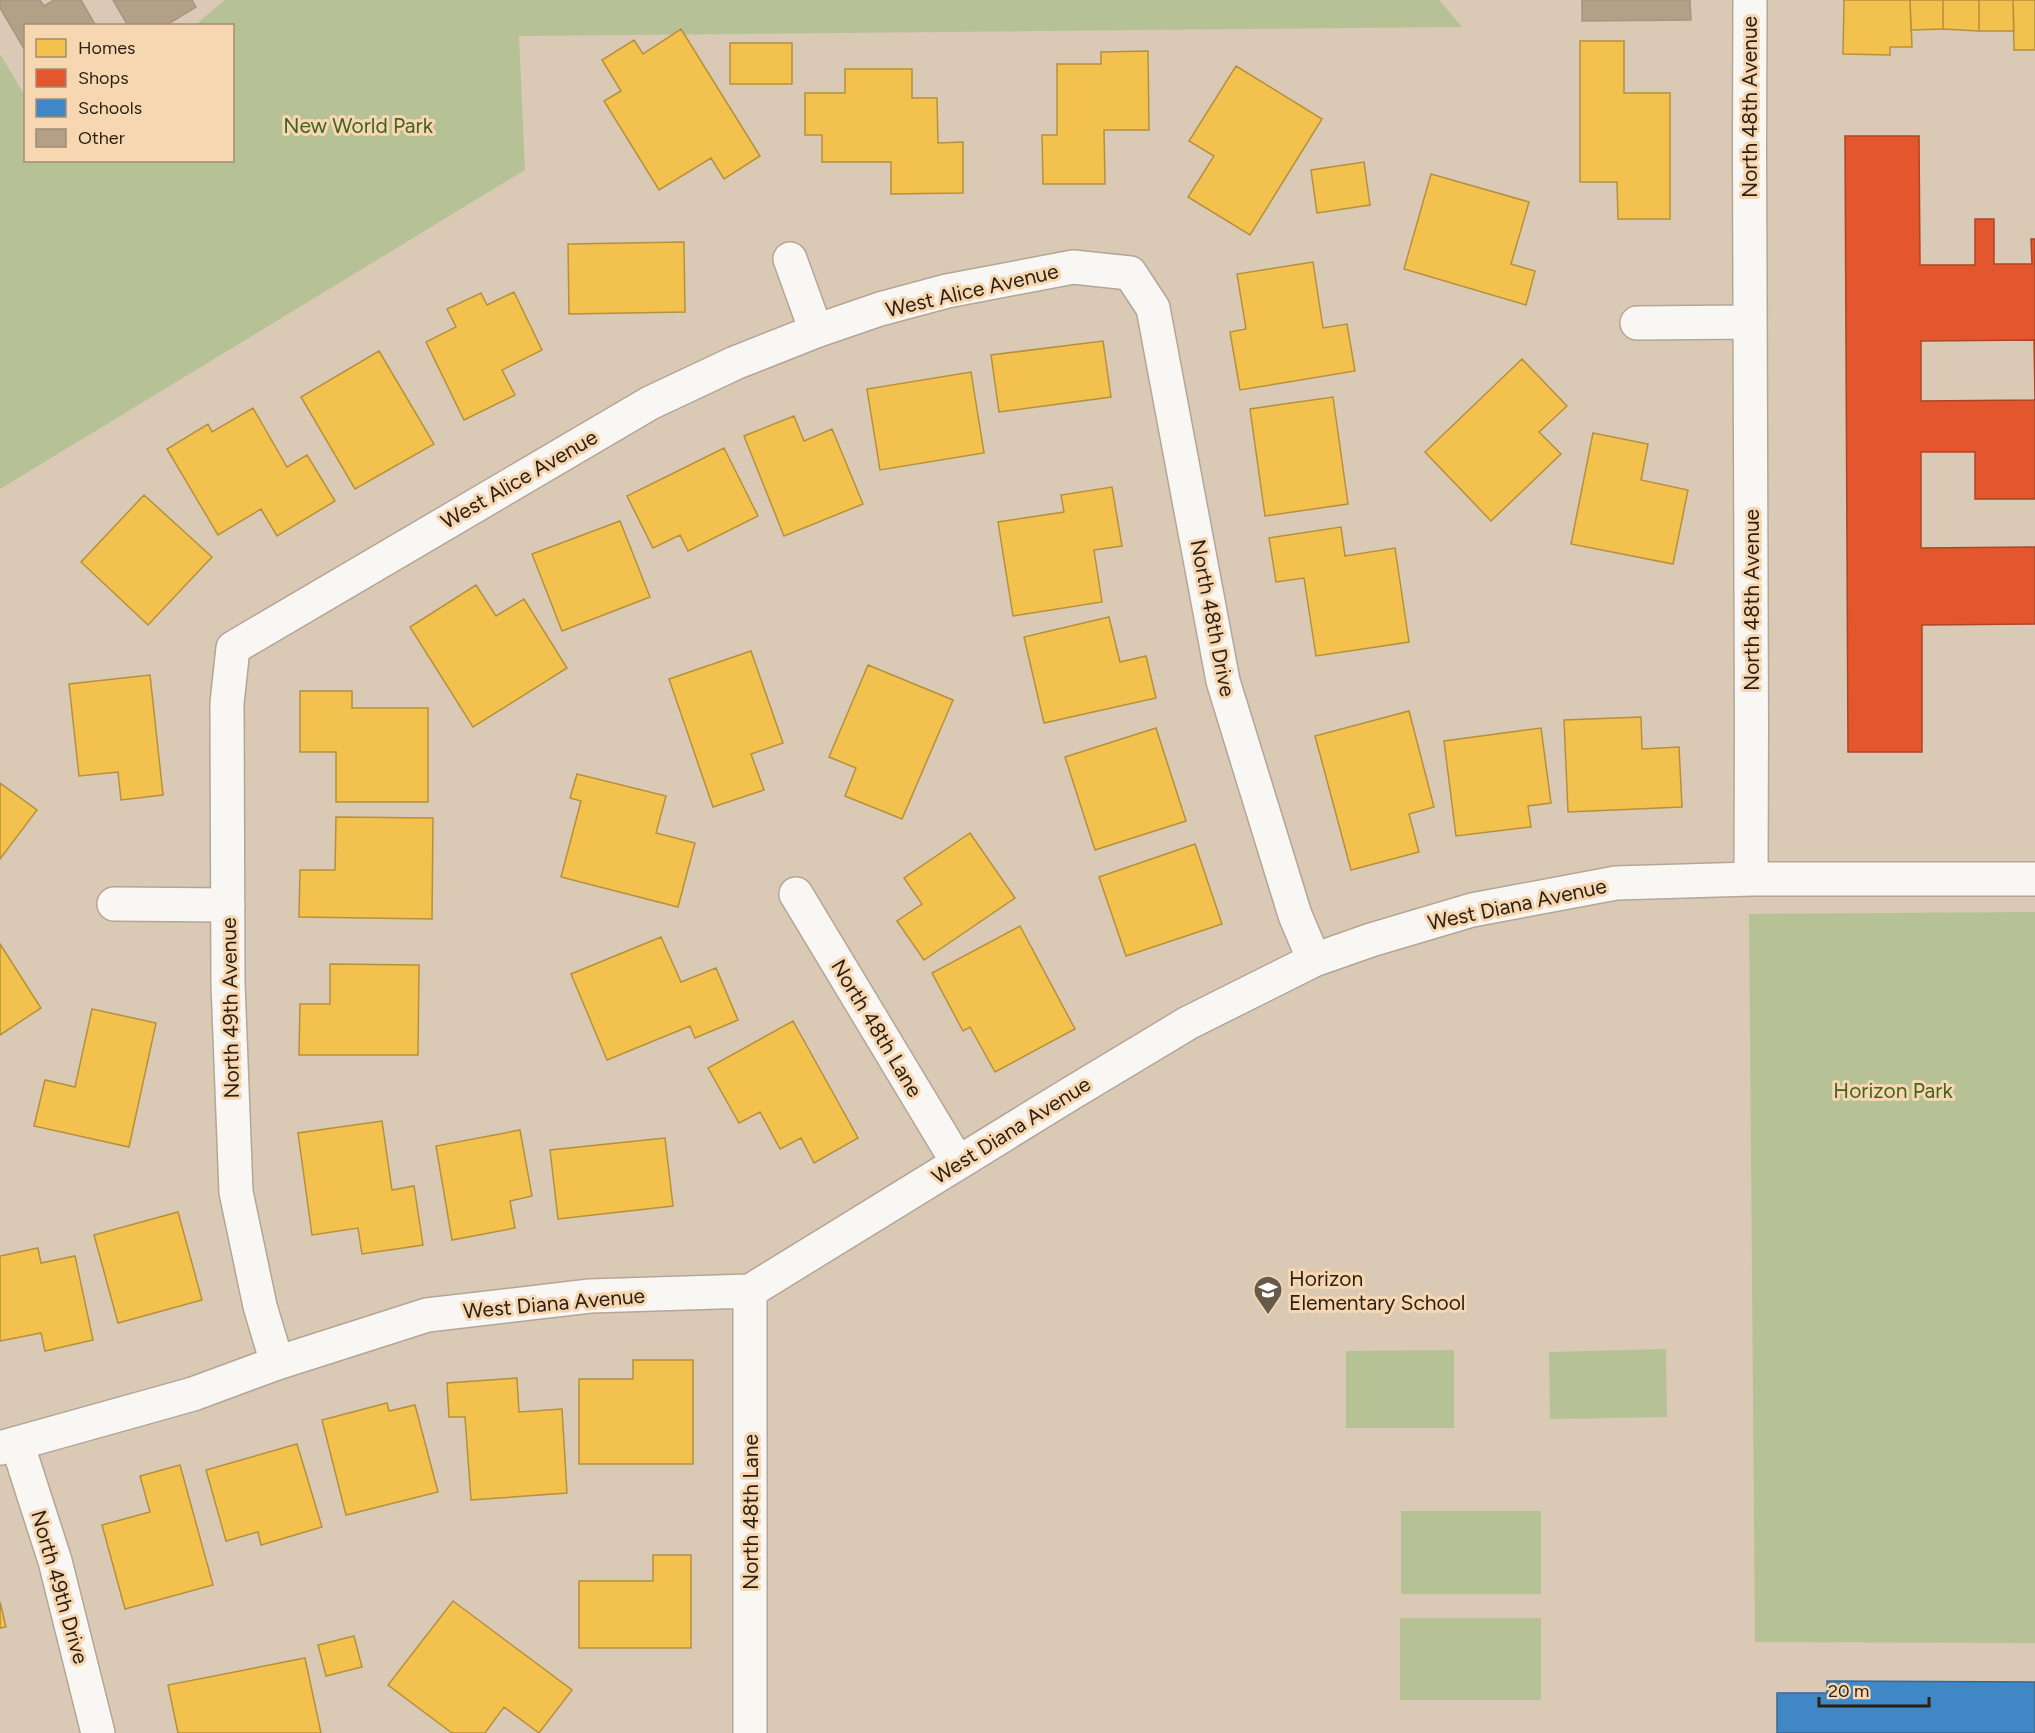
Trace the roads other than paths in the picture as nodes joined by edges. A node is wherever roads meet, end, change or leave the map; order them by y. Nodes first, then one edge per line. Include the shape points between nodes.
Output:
1 (1749, 0) edge
2 (790, 259) dead end
3 (1130, 273) joint
4 (1750, 322) junction
5 (1637, 323) dead end
6 (816, 331) junction
7 (233, 648) joint
8 (1751, 879) junction
9 (2035, 879) edge
10 (796, 894) dead end
11 (114, 904) dead end
12 (228, 905) junction
13 (1314, 960) junction
14 (958, 1162) junction
15 (750, 1291) junction
16 (276, 1363) junction
17 (9, 1445) edge
18 (98, 1733) edge
19 (750, 1733) edge

1 - 4 street, North 48th Avenue
2 - 6 street
3 - 6 street, West Alice Avenue via 1073,267 1038,273 947,291
3 - 13 street, North 48th Drive via 1153,308 1223,681 1295,915
4 - 5 street
4 - 8 street, North 48th Avenue
6 - 7 street, West Alice Avenue via 650,403
7 - 12 street, North 49th Avenue via 227,703
8 - 9 street, West Diana Avenue
8 - 13 street, West Diana Avenue via 1616,883 1546,895 1472,910
10 - 14 street, North 48th Lane
11 - 12 street
12 - 16 street, North 49th Avenue via 237,1192
13 - 14 street, West Diana Avenue via 1188,1023
14 - 15 street, West Diana Avenue
15 - 16 street, West Diana Avenue via 590,1296 428,1315
15 - 19 street, North 48th Lane
16 - 17 street, West Diana Avenue via 194,1394
17 - 18 street, North 49th Drive via 55,1561

